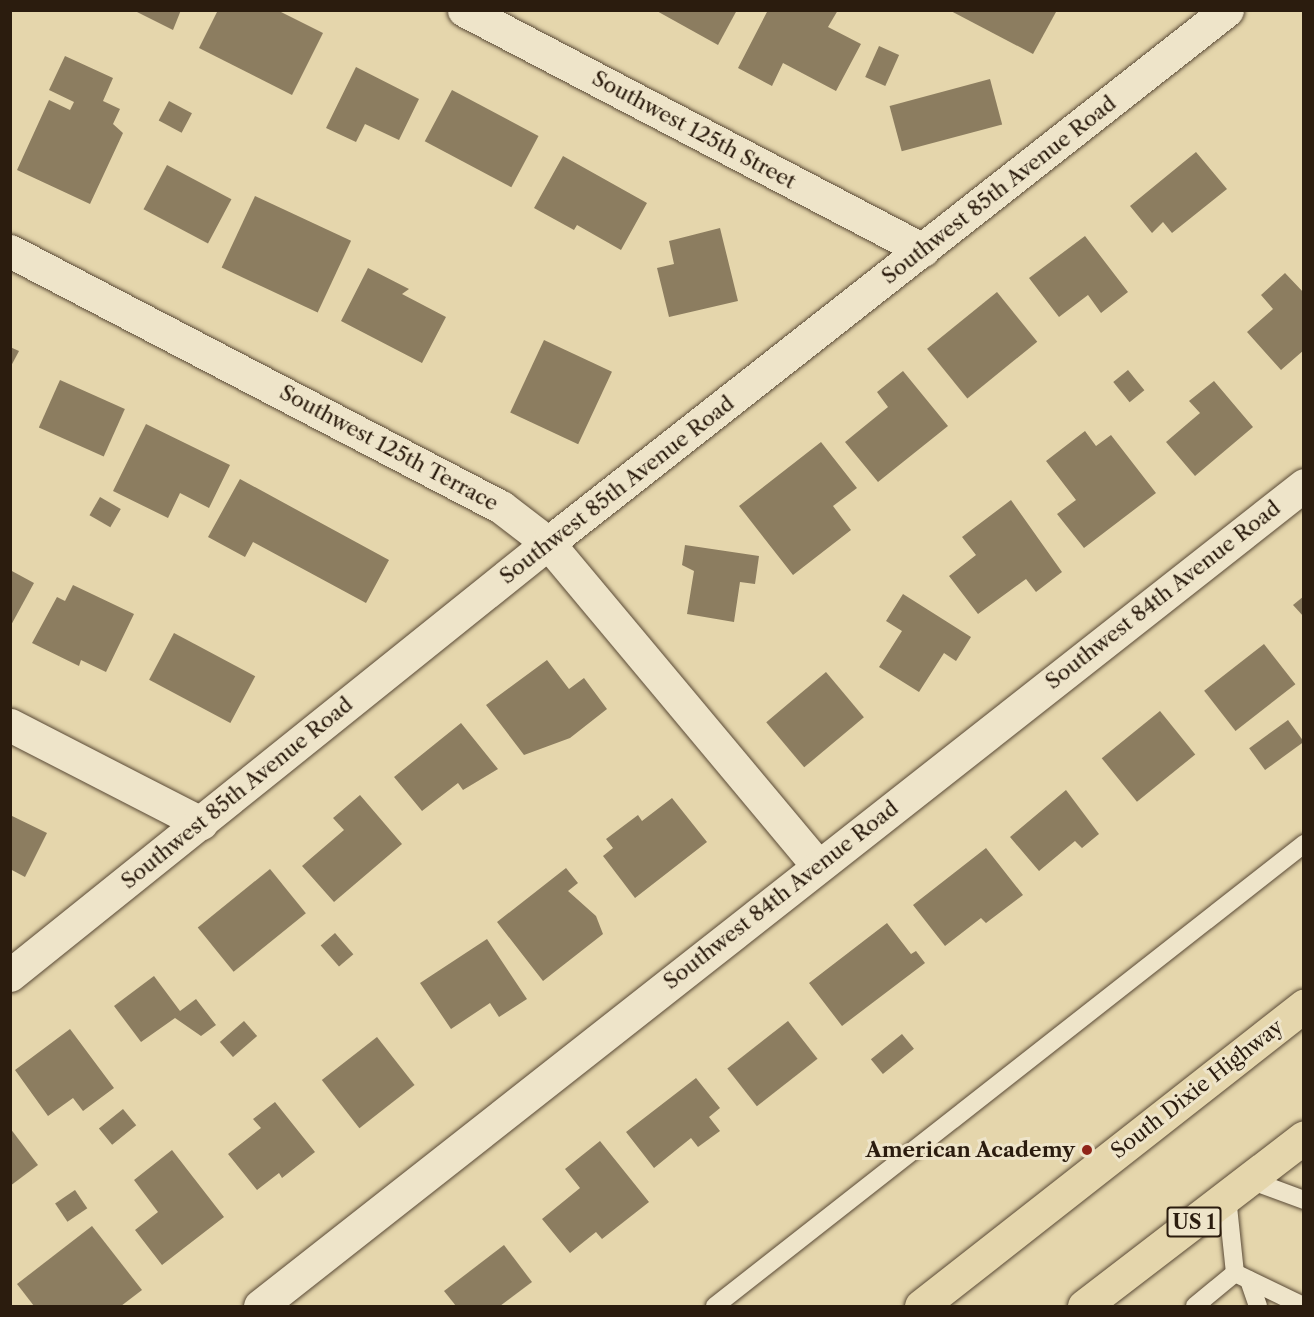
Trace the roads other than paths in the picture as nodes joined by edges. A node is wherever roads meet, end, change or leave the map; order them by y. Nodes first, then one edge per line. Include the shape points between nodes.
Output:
1 (464, 10) edge
2 (1227, 10) edge
3 (923, 250) junction
4 (10, 251) edge
5 (1304, 485) edge
6 (548, 543) junction
7 (10, 725) edge
8 (201, 823) junction
9 (1304, 844) edge
10 (818, 866) junction
11 (10, 975) edge
12 (1304, 1006) edge
13 (1304, 1137) edge
14 (1238, 1189) junction
15 (1304, 1200) edge
16 (1242, 1277) junction
17 (936, 1302) edge
18 (260, 1306) edge
19 (715, 1306) edge
20 (1084, 1306) edge
21 (1195, 1306) edge
22 (1258, 1306) edge
23 (1303, 1306) edge

1 - 3 street, Southwest 125th Street
2 - 3 street, Southwest 85th Avenue Road
3 - 6 street, Southwest 85th Avenue Road
4 - 6 street, Southwest 125th Terrace via 462,484 501,507
5 - 10 street, Southwest 84th Avenue Road
6 - 8 street, Southwest 85th Avenue Road
6 - 10 street, Southwest 125th Terrace
7 - 8 street
8 - 11 street, Southwest 85th Avenue Road
9 - 19 lane
10 - 18 street, Southwest 84th Avenue Road
12 - 17 highway, South Dixie Highway
13 - 14 highway, US 1
14 - 15 lane
14 - 16 lane
14 - 20 highway, US 1
16 - 21 lane
16 - 22 lane
16 - 23 lane

